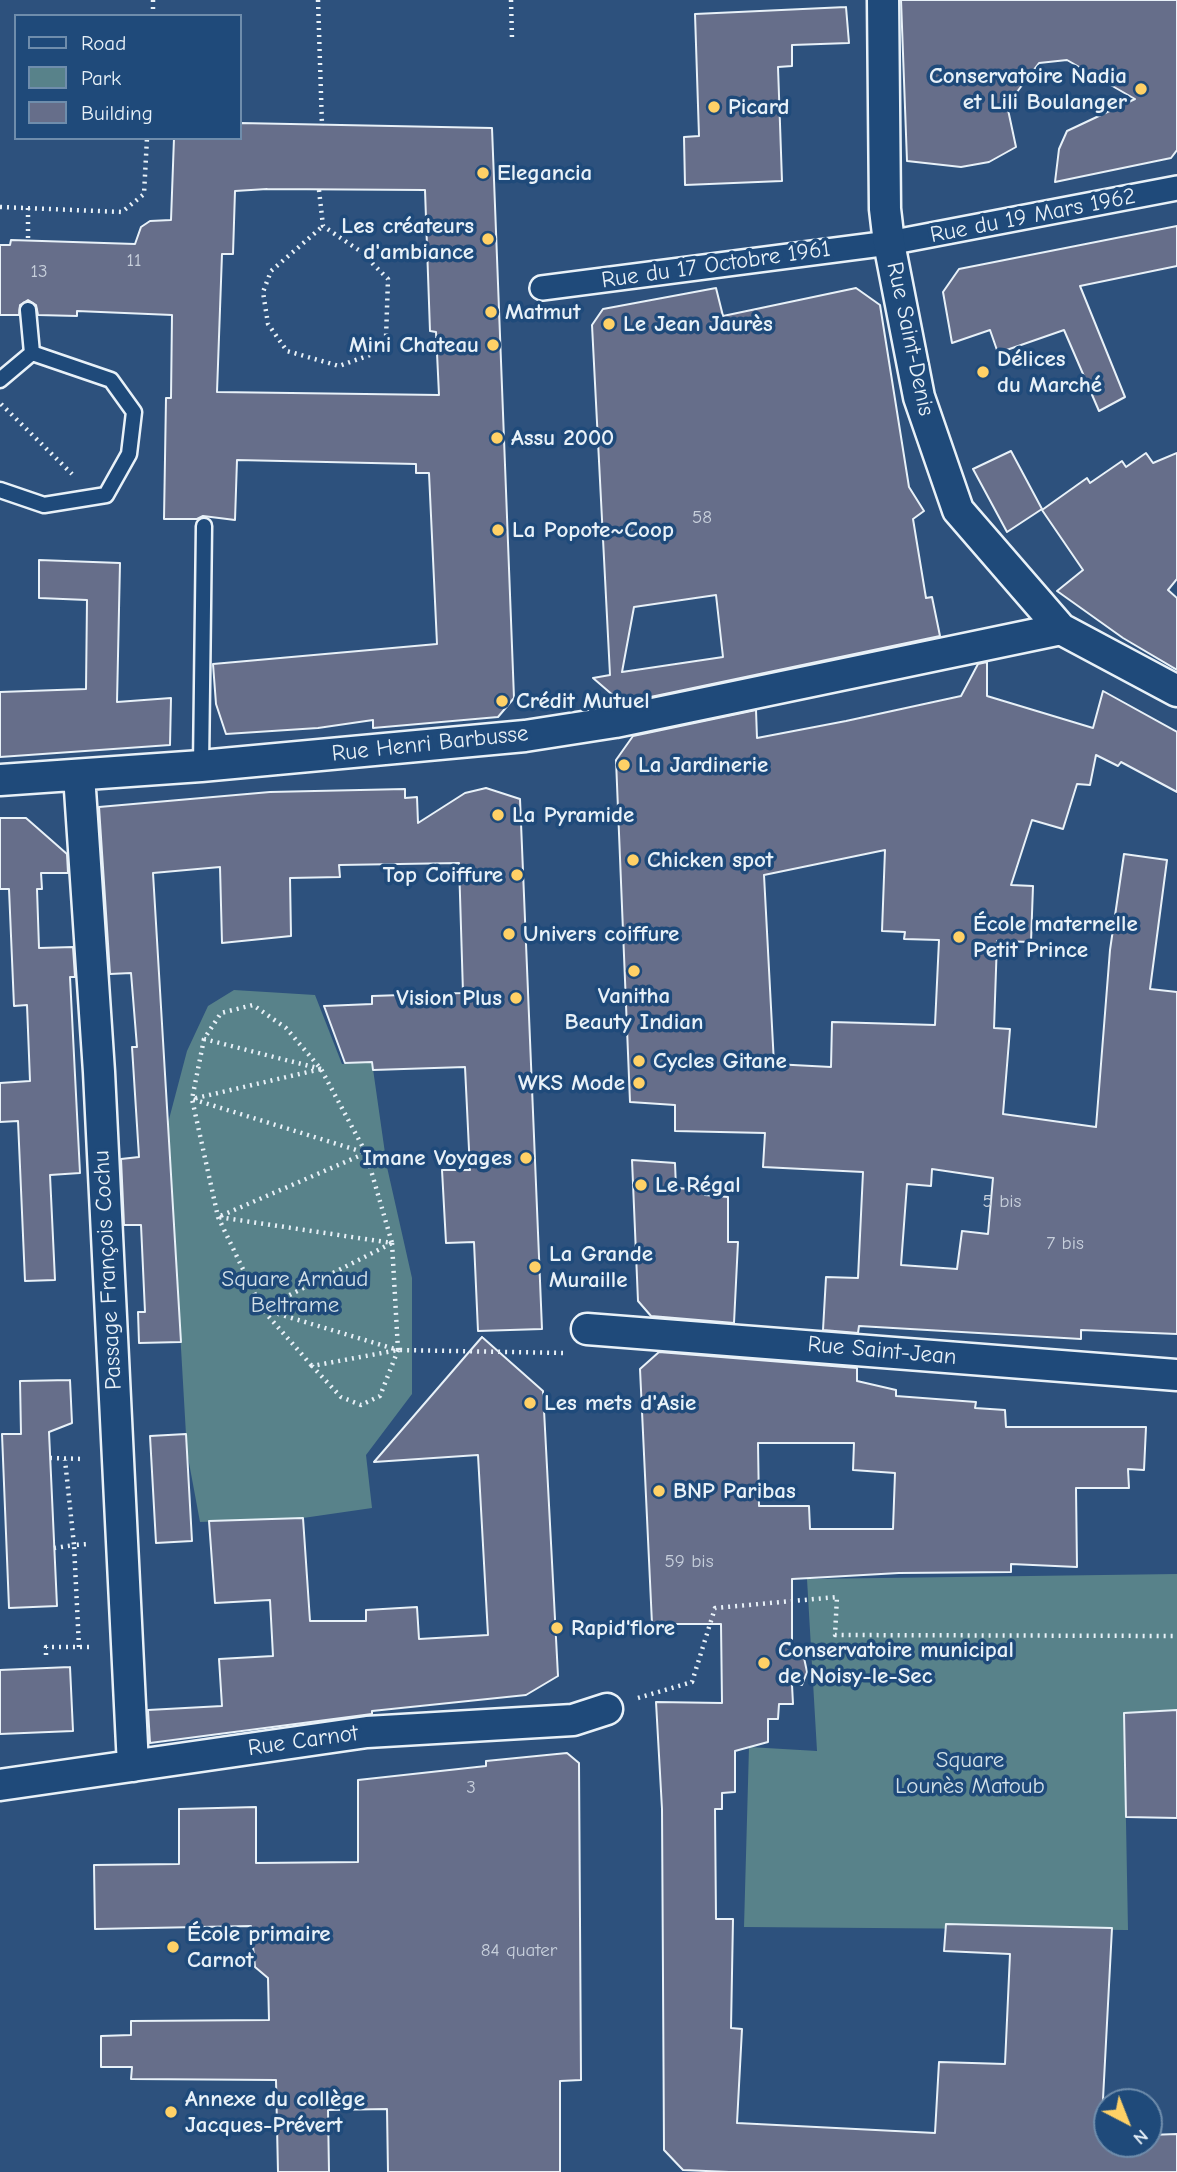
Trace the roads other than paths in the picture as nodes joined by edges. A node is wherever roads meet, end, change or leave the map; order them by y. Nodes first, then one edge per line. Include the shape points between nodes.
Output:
1 (883, 0) edge
2 (1177, 188) edge
3 (889, 243) junction
4 (542, 288) dead end
5 (28, 310) dead end
6 (32, 353) junction
7 (0, 380) edge
8 (0, 490) edge
9 (204, 526) dead end
10 (1061, 629) junction
11 (1177, 691) edge
12 (201, 766) junction
13 (79, 775) junction
14 (0, 780) edge
15 (580, 1341) road end
16 (1177, 1375) edge
17 (607, 1709) road end
18 (133, 1766) junction
19 (0, 1785) edge

1 - 3 street, Rue Saint-Denis
2 - 3 street, Rue du 19 Mars 1962
3 - 4 street, Rue du 17 Octobre 1961
3 - 10 street, Rue Saint-Denis via 919,397 958,510
5 - 6 lane
6 - 7 lane
6 - 8 lane via 111,380 134,412 129,454 106,495 44,505
9 - 12 lane
10 - 11 street, Rue Saint-Denis
10 - 12 street, Rue Henri Barbusse via 526,736
12 - 13 street, Rue Henri Barbusse
13 - 14 street, Rue Henri Barbusse
13 - 18 street, Passage François Cochu via 99,1072
15 - 16 street, Rue Saint-Jean
17 - 18 street, Rue Carnot via 573,1720 368,1732
18 - 19 street, Rue Carnot

